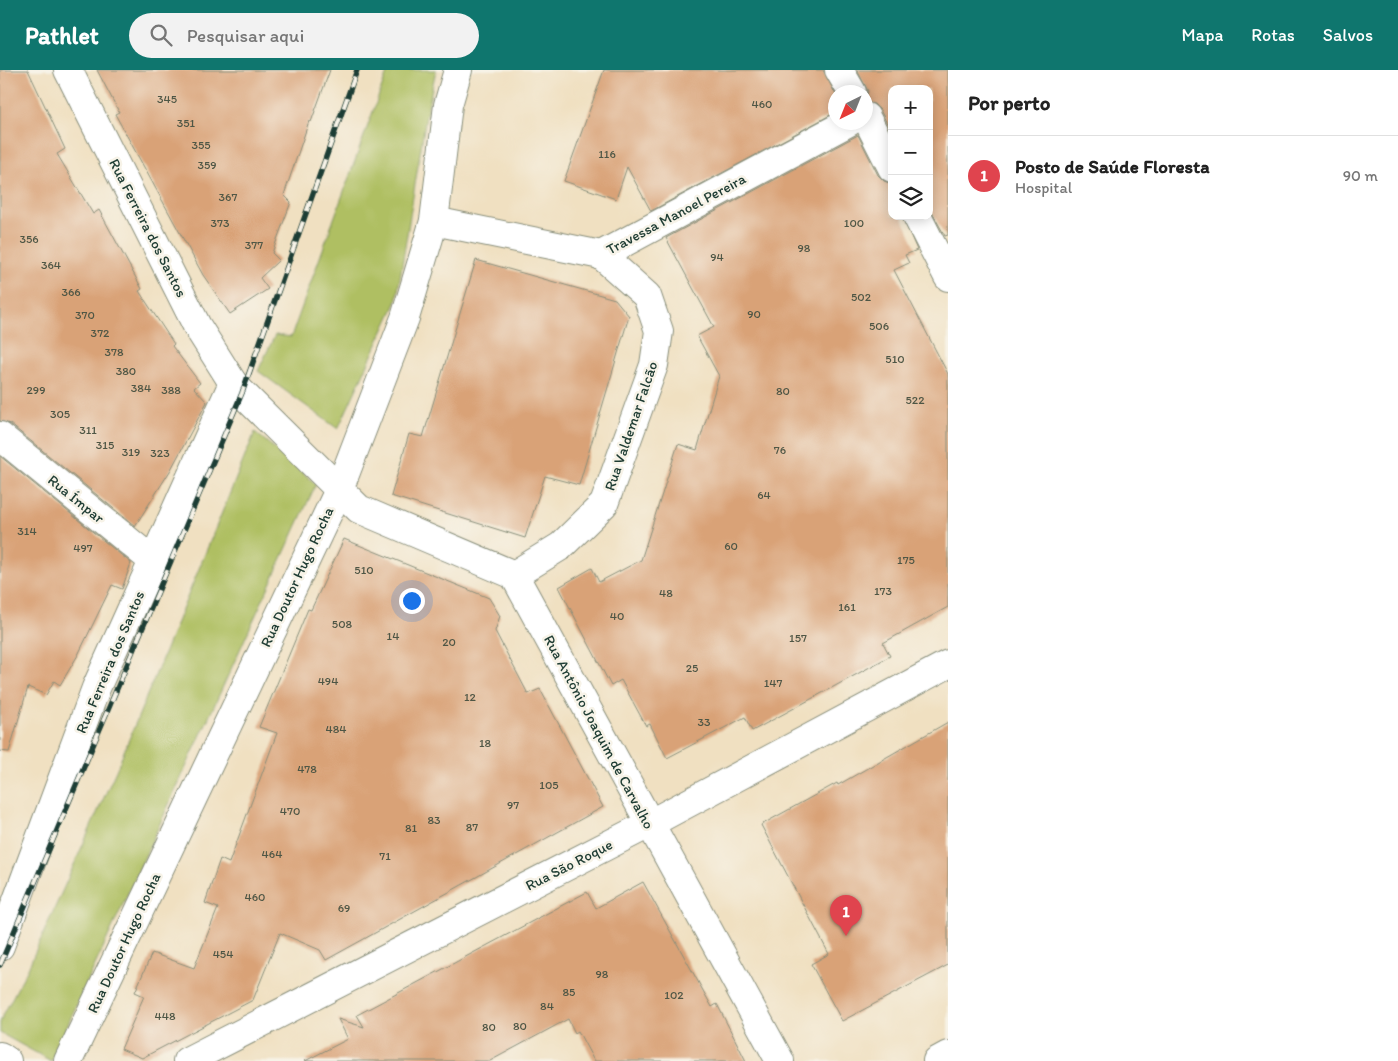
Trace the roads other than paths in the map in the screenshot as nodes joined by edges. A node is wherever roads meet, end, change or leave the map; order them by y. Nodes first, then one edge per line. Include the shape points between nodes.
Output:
1 (68, 70) edge
2 (458, 70) edge
3 (838, 70) edge
4 (848, 85) edge
5 (834, 130) edge
6 (873, 130) edge
7 (888, 160) edge
8 (919, 220) edge
9 (434, 221) junction
10 (601, 254) junction
11 (948, 277) edge
12 (233, 383) junction
13 (0, 436) edge
14 (339, 490) junction
15 (153, 561) junction
16 (514, 574) junction
17 (948, 664) edge
18 (649, 824) junction
19 (0, 946) edge
20 (948, 1055) edge
21 (0, 1056) edge
22 (7, 1061) edge
23 (68, 1061) edge
24 (187, 1061) edge
25 (780, 1061) edge
26 (937, 1061) edge

1 - 12 street, Rua Ferreira dos Santos via 197,326
2 - 9 street, Rua Doutor Hugo Rocha via 448,105
3 - 4 street
5 - 10 street, Travessa Manoel Pereira
6 - 7 street
8 - 11 street
9 - 10 street, Travessa Manoel Pereira
9 - 14 street, Rua Doutor Hugo Rocha via 406,318
10 - 16 street, Rua Valdemar Falcão via 647,296 659,331 654,365 604,504 561,546
12 - 14 street, Rua Ferreira dos Santos
12 - 15 street, Rua Ferreira dos Santos
13 - 15 street, Rua Ímpar
14 - 16 street via 359,509
14 - 23 street, Rua Doutor Hugo Rocha
15 - 19 street, Rua Ferreira dos Santos via 96,688
16 - 18 street, Rua Antônio Joaquim de Carvalho
17 - 18 street, Rua São Roque
18 - 24 street, Rua São Roque
18 - 25 street, Rua Antônio Joaquim de Carvalho
20 - 26 street
21 - 22 street

